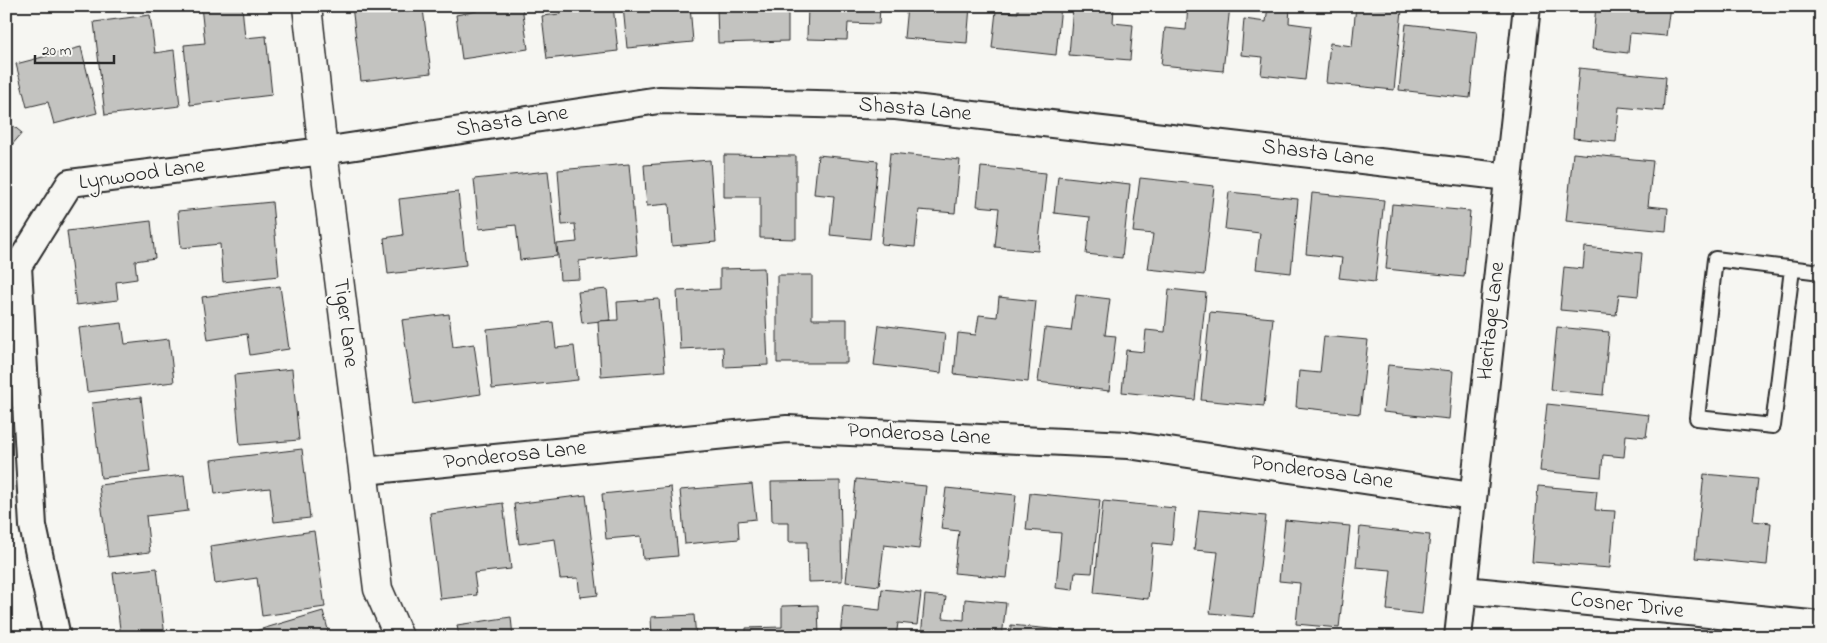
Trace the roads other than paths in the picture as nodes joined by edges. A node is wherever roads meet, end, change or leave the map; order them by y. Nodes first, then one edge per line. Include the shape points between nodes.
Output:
1 (307, 6) edge
2 (1527, 6) edge
3 (323, 151) junction
4 (1508, 176) junction
5 (1792, 269) junction
6 (1821, 272) edge
7 (364, 471) junction
8 (1472, 496) junction
9 (1464, 590) junction
10 (1821, 625) edge
11 (1786, 629) edge
12 (57, 637) edge
13 (399, 637) edge
14 (1458, 637) edge

1 - 3 street, Tiger Lane
2 - 4 street, Heritage Lane
3 - 4 street, Shasta Lane via 659,100 679,100 896,106
3 - 7 street, Tiger Lane
3 - 12 street, Lynwood Lane via 70,183 18,266 33,526
4 - 8 street, Heritage Lane
5 - 5 lane via 1715,259 1697,418 1773,426
5 - 6 lane
7 - 8 street, Ponderosa Lane via 787,429 1128,445
7 - 13 street, Tiger Lane via 378,589
8 - 9 street, Heritage Lane
9 - 11 street, Cosner Drive
9 - 14 street, Heritage Lane
10 - 11 street, Cosner Drive

